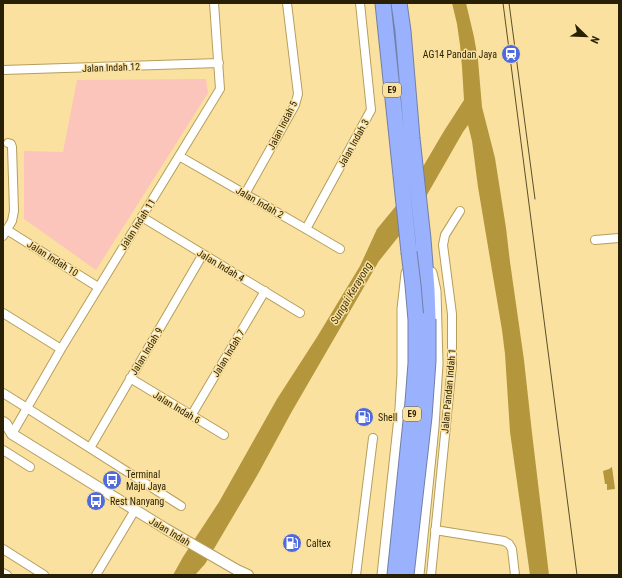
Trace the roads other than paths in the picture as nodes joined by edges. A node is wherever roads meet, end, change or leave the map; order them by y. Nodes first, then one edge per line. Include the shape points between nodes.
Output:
1 (214, 3) edge
2 (287, 3) edge
3 (360, 3) edge
4 (383, 3) edge
5 (399, 3) edge
6 (219, 63) junction
7 (3, 70) edge
8 (8, 143) dead end
9 (179, 156) junction
10 (245, 194) junction
11 (460, 211) dead end
12 (142, 217) junction
13 (306, 229) junction
14 (5, 233) edge
15 (423, 237) junction
16 (619, 238) edge
17 (595, 240) dead end
18 (340, 249) dead end
19 (409, 252) junction
20 (203, 254) junction
21 (98, 287) junction
22 (265, 291) junction
23 (3, 313) edge
24 (300, 313) dead end
25 (61, 349) junction
26 (130, 378) junction
27 (3, 393) edge
28 (27, 408) junction
29 (191, 416) junction
30 (3, 422) edge
31 (433, 427) junction
32 (446, 427) junction
33 (7, 435) edge
34 (224, 435) dead end
35 (373, 438) dead end
36 (90, 448) junction
37 (3, 450) edge
38 (30, 467) dead end
39 (181, 506) dead end
40 (135, 510) junction
41 (435, 530) junction
42 (3, 549) edge
43 (385, 561) junction
44 (418, 570) edge
45 (3, 573) edge
46 (7, 575) edge
47 (44, 575) edge
48 (96, 575) edge
49 (248, 575) edge
50 (356, 575) edge
51 (376, 575) edge
52 (383, 575) edge
53 (395, 575) edge
54 (406, 575) edge
55 (431, 575) edge
56 (515, 575) edge

1 - 6 street, Jalan Indah 11
2 - 10 street, Jalan Indah 5 via 298,94 295,105
3 - 13 street, Jalan Indah 3 via 371,110
4 - 19 highway, E9
5 - 15 highway, E9
6 - 7 street, Jalan Indah 12
6 - 9 street, Jalan Indah 11 via 220,89
8 - 14 street via 12,147 14,210 12,221
9 - 10 street, Jalan Indah 2
9 - 12 street, Jalan Indah 11
10 - 13 street, Jalan Indah 2
11 - 32 street, Jalan Pandan Indah 1 via 445,236 443,245 452,314 452,365
12 - 20 street, Jalan Indah 4
12 - 21 street, Jalan Indah 11
13 - 18 street, Jalan Indah 2
14 - 21 street, Jalan Indah 10
15 - 31 main road via 435,291 437,364
15 - 54 highway, E9, bridge via 428,361
16 - 17 street
19 - 43 main road, bridge via 400,416
19 - 53 highway, E9, bridge via 416,320 416,363
20 - 22 street, Jalan Indah 4
20 - 26 street, Jalan Indah 9
21 - 25 street, Jalan Indah 11
22 - 24 street, Jalan Indah 4
22 - 29 street, Jalan Indah 7
23 - 25 street
25 - 28 street, Jalan Indah 11
26 - 29 street, Jalan Indah 6
26 - 36 street, Jalan Indah 9
27 - 28 street
28 - 33 street, Jalan Indah 11
28 - 36 street
29 - 34 street, Jalan Indah 6
30 - 33 street, Jalan Indah via 6,424
31 - 32 street
31 - 44 main road
32 - 41 street, Jalan Pandan Indah 1
33 - 40 street, Jalan Indah
35 - 50 street
36 - 39 street
37 - 38 street
40 - 48 street
40 - 49 street, Jalan Indah
41 - 55 street, Jalan Pandan Indah 1
41 - 56 street via 504,541 512,550
42 - 47 street
43 - 44 main road via 392,571 397,573
43 - 51 main road
43 - 52 main road
45 - 46 street

